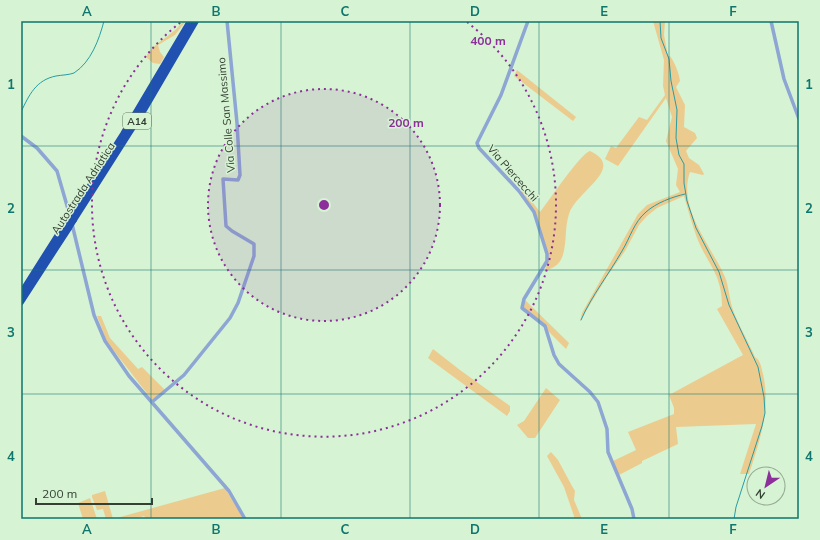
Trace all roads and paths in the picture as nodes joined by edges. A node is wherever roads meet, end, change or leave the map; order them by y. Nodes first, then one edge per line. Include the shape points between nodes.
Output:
1 (190, 21) edge
2 (196, 21) edge
3 (227, 21) edge
4 (528, 21) edge
5 (771, 21) edge
6 (799, 119) edge
7 (21, 136) edge
8 (68, 225) junction
9 (21, 293) edge
10 (21, 302) edge
11 (152, 402) junction
12 (245, 519) edge
13 (634, 519) edge

1 - 8 highway, Autostrada Adriatica / A14, bridge via 73,212
2 - 8 highway, Autostrada Adriatica / A14, bridge via 144,110 74,220
3 - 11 street, Via Colle San Massimo via 240,175 238,180 223,178 226,226 254,244 254,256 238,303 230,318 184,375
4 - 13 street, Via Piercecchi via 501,96 477,143 534,212 547,261 524,299 522,308 545,326 559,364 598,402 607,429 608,452
5 - 6 street via 784,79
7 - 11 street via 37,148 57,171 94,315 105,341 129,376
8 - 9 highway, Autostrada Adriatica / A14
8 - 10 highway, Autostrada Adriatica / A14
11 - 12 street via 229,491

